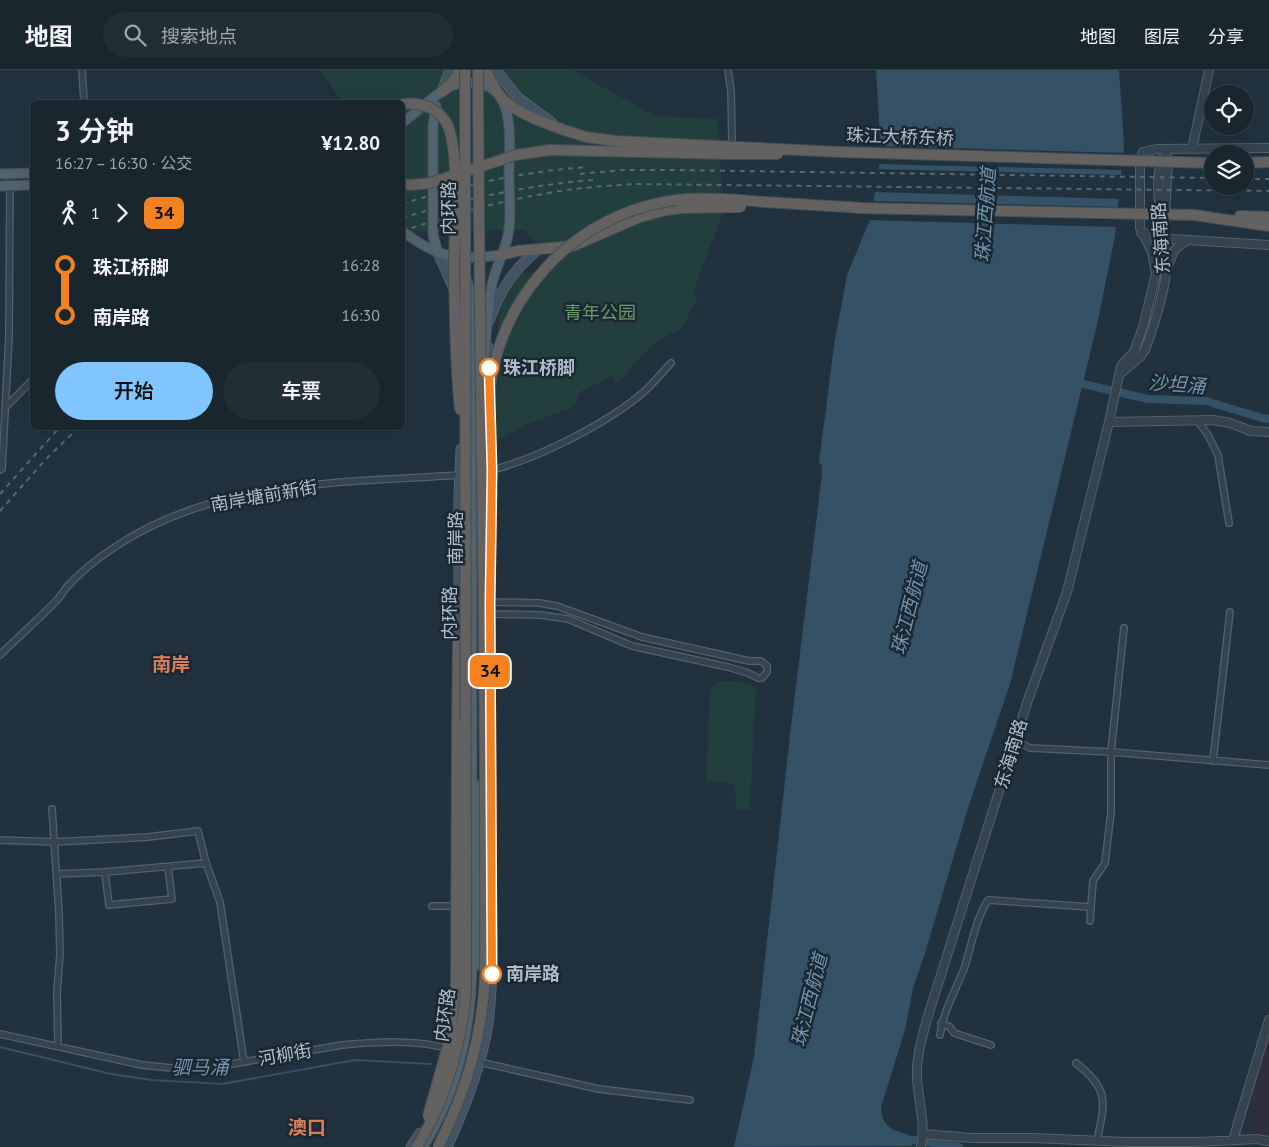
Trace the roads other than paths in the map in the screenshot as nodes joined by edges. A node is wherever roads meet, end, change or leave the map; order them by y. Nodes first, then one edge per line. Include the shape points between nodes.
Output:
1 (82, 70) edge
2 (450, 70) edge
3 (461, 70) edge
4 (465, 70) edge
5 (478, 70) edge
6 (486, 70) edge
7 (495, 70) edge
8 (728, 70) edge
9 (1209, 70) edge
10 (498, 83) junction
11 (442, 92) junction
12 (517, 97) junction
13 (502, 99) junction
14 (84, 100) edge
15 (405, 104) edge
16 (405, 121) edge
17 (558, 128) junction
18 (732, 140) dead end
19 (1269, 148) edge
20 (1173, 149) junction
21 (1192, 149) junction
22 (837, 152) junction
23 (1269, 162) edge
24 (1204, 163) edge
25 (1254, 163) edge
26 (30, 173) edge
27 (5, 174) edge
28 (405, 184) edge
29 (30, 185) edge
30 (5, 186) edge
31 (862, 208) junction
32 (1194, 215) junction
33 (1269, 217) edge
34 (1269, 226) edge
35 (405, 233) edge
36 (1141, 233) junction
37 (1164, 238) junction
38 (1192, 240) junction
39 (1269, 245) edge
40 (539, 249) junction
41 (438, 253) junction
42 (501, 255) junction
43 (452, 257) junction
44 (1166, 272) junction
45 (470, 289) junction
46 (490, 293) junction
47 (488, 324) junction
48 (671, 362) dead end
49 (1119, 376) junction
50 (30, 382) edge
51 (5, 408) junction
52 (473, 418) junction
53 (1196, 420) junction
54 (1109, 422) junction
55 (1269, 432) edge
56 (461, 439) junction
57 (470, 457) junction
58 (0, 470) edge
59 (492, 470) junction
60 (460, 475) junction
61 (1229, 523) dead end
62 (487, 600) junction
63 (1230, 612) dead end
64 (490, 614) junction
65 (1124, 628) dead end
66 (458, 643) junction
67 (0, 655) edge
68 (472, 664) junction
69 (1015, 740) junction
70 (1111, 752) junction
71 (1213, 761) junction
72 (1269, 765) edge
73 (472, 797) junction
74 (52, 809) dead end
75 (463, 817) junction
76 (0, 840) edge
77 (55, 842) junction
78 (206, 862) junction
79 (168, 867) junction
80 (105, 872) junction
81 (57, 874) junction
82 (432, 906) dead end
83 (465, 906) junction
84 (1091, 907) junction
85 (1090, 921) dead end
86 (1269, 1020) edge
87 (941, 1023) junction
88 (471, 1028) junction
89 (486, 1031) junction
90 (0, 1034) edge
91 (940, 1035) dead end
92 (991, 1044) dead end
93 (58, 1046) junction
94 (462, 1054) junction
95 (244, 1062) junction
96 (479, 1062) junction
97 (1076, 1063) dead end
98 (452, 1086) junction
99 (690, 1100) dead end
100 (922, 1140) edge
101 (1232, 1140) junction
102 (1269, 1140) edge
103 (1097, 1141) junction
104 (417, 1147) edge
105 (433, 1147) edge
106 (438, 1147) edge
107 (447, 1147) edge

1 - 14 street
2 - 11 main road
3 - 11 highway
4 - 57 highway, 内环路, bridge
5 - 62 highway, 内环路, bridge via 479,294
6 - 10 main road
6 - 13 highway
7 - 10 main road
7 - 12 main road
8 - 18 street
9 - 21 street
10 - 12 main road
10 - 13 main road
11 - 13 main road via 461,83 486,85
11 - 16 main road
11 - 41 main road via 433,116 433,235
12 - 17 main road
13 - 17 highway, 珠江大桥东桥 via 523,113
13 - 42 main road, 南岸路 via 508,123 510,215
15 - 57 highway, bridge via 432,109 446,122 452,139 456,359
17 - 22 highway, 珠江大桥东桥, bridge via 616,141
19 - 21 street, 东海南路
20 - 21 street, 东海南路
20 - 36 street, 东海南路 via 1146,150 1141,156
20 - 37 street, 东海南路 via 1168,168
22 - 24 highway, 珠江大桥东桥, bridge
22 - 28 highway, bridge via 730,154 549,150 516,155 430,183
23 - 25 highway
26 - 27 main road
27 - 30 street
29 - 30 main road
30 - 51 street via 9,336
31 - 32 highway, bridge
31 - 40 highway, bridge via 682,208 640,217 573,246
31 - 62 highway, bridge via 713,199 657,204 606,221 549,264 514,310 492,371
32 - 33 highway
32 - 34 highway
35 - 41 main road
36 - 37 street
36 - 49 street, 东海南路 via 1152,252 1155,282 1139,342 1121,366
37 - 38 street
37 - 44 street, 东海南路
38 - 39 street
38 - 44 street via 1176,248
40 - 42 highway
40 - 47 main road via 508,279
41 - 43 main road
41 - 56 main road via 458,309
42 - 43 main road
42 - 46 main road, 南岸路
43 - 45 main road, 南岸路
44 - 49 street, 东海南路 via 1145,350
45 - 46 street via 482,287
45 - 52 main road, 南岸路
46 - 47 main road, 南岸路
47 - 59 main road
47 - 88 main road, 南岸路 via 482,392 480,970 478,1002
48 - 59 street via 645,390 618,411 538,454
49 - 54 street, 东海南路
50 - 51 street
51 - 58 street
52 - 56 main road
52 - 57 main road, 南岸路
53 - 54 street
53 - 55 street via 1222,421 1251,431
53 - 61 street via 1218,455
54 - 69 street, 东海南路 via 1067,592
56 - 60 main road
57 - 60 main road
57 - 68 main road, 南岸路
57 - 104 highway, 内环路, bridge via 466,991 454,1063 439,1106
59 - 62 main road
60 - 66 main road
60 - 67 street, 南岸塘前新街 via 285,489 221,500 179,514 104,555
62 - 64 main road
62 - 64 street via 557,606 642,637 761,661 767,666 767,672 758,678 728,667 632,646 568,619
62 - 106 highway, 内环路, bridge via 484,1002 468,1076
63 - 71 street
64 - 89 main road via 492,952
65 - 70 street
66 - 68 main road
66 - 75 main road via 462,671
66 - 104 highway, bridge via 456,985 447,1050
68 - 73 main road, 南岸路
69 - 70 street via 1030,748
69 - 100 street, 东海南路 via 933,995 918,1054
70 - 71 street
70 - 84 street via 1111,812 1105,863 1092,881
71 - 72 street
73 - 75 main road
73 - 88 main road, 南岸路
74 - 77 street
75 - 83 main road
76 - 77 street
77 - 78 street via 148,837 198,830
77 - 81 street
78 - 79 street
78 - 95 street via 220,902
79 - 80 street
79 - 80 street via 172,899 109,905
80 - 81 street
81 - 93 street via 60,954
82 - 83 street
83 - 94 main road
84 - 85 street
84 - 87 street via 988,900 981,911 965,965
86 - 101 street
87 - 91 street
87 - 92 street via 950,1026 954,1033
88 - 89 street
88 - 94 main road, 南岸路
89 - 96 main road
90 - 93 street, 河柳街
93 - 95 street, 河柳街 via 158,1068
94 - 95 street, 河柳街 via 418,1043 361,1043
94 - 96 street, 河柳街
94 - 98 main road, 南岸路
94 - 98 main road
96 - 99 street, 河柳街 via 599,1089
96 - 107 main road
97 - 103 street via 1099,1086 1103,1111
98 - 104 main road, 南岸路 via 436,1124
98 - 105 main road, 南岸路 via 449,1115
100 - 103 street, 东海南路 via 1024,1137
101 - 102 street, 东海南路
101 - 103 street, 东海南路 via 1174,1143

